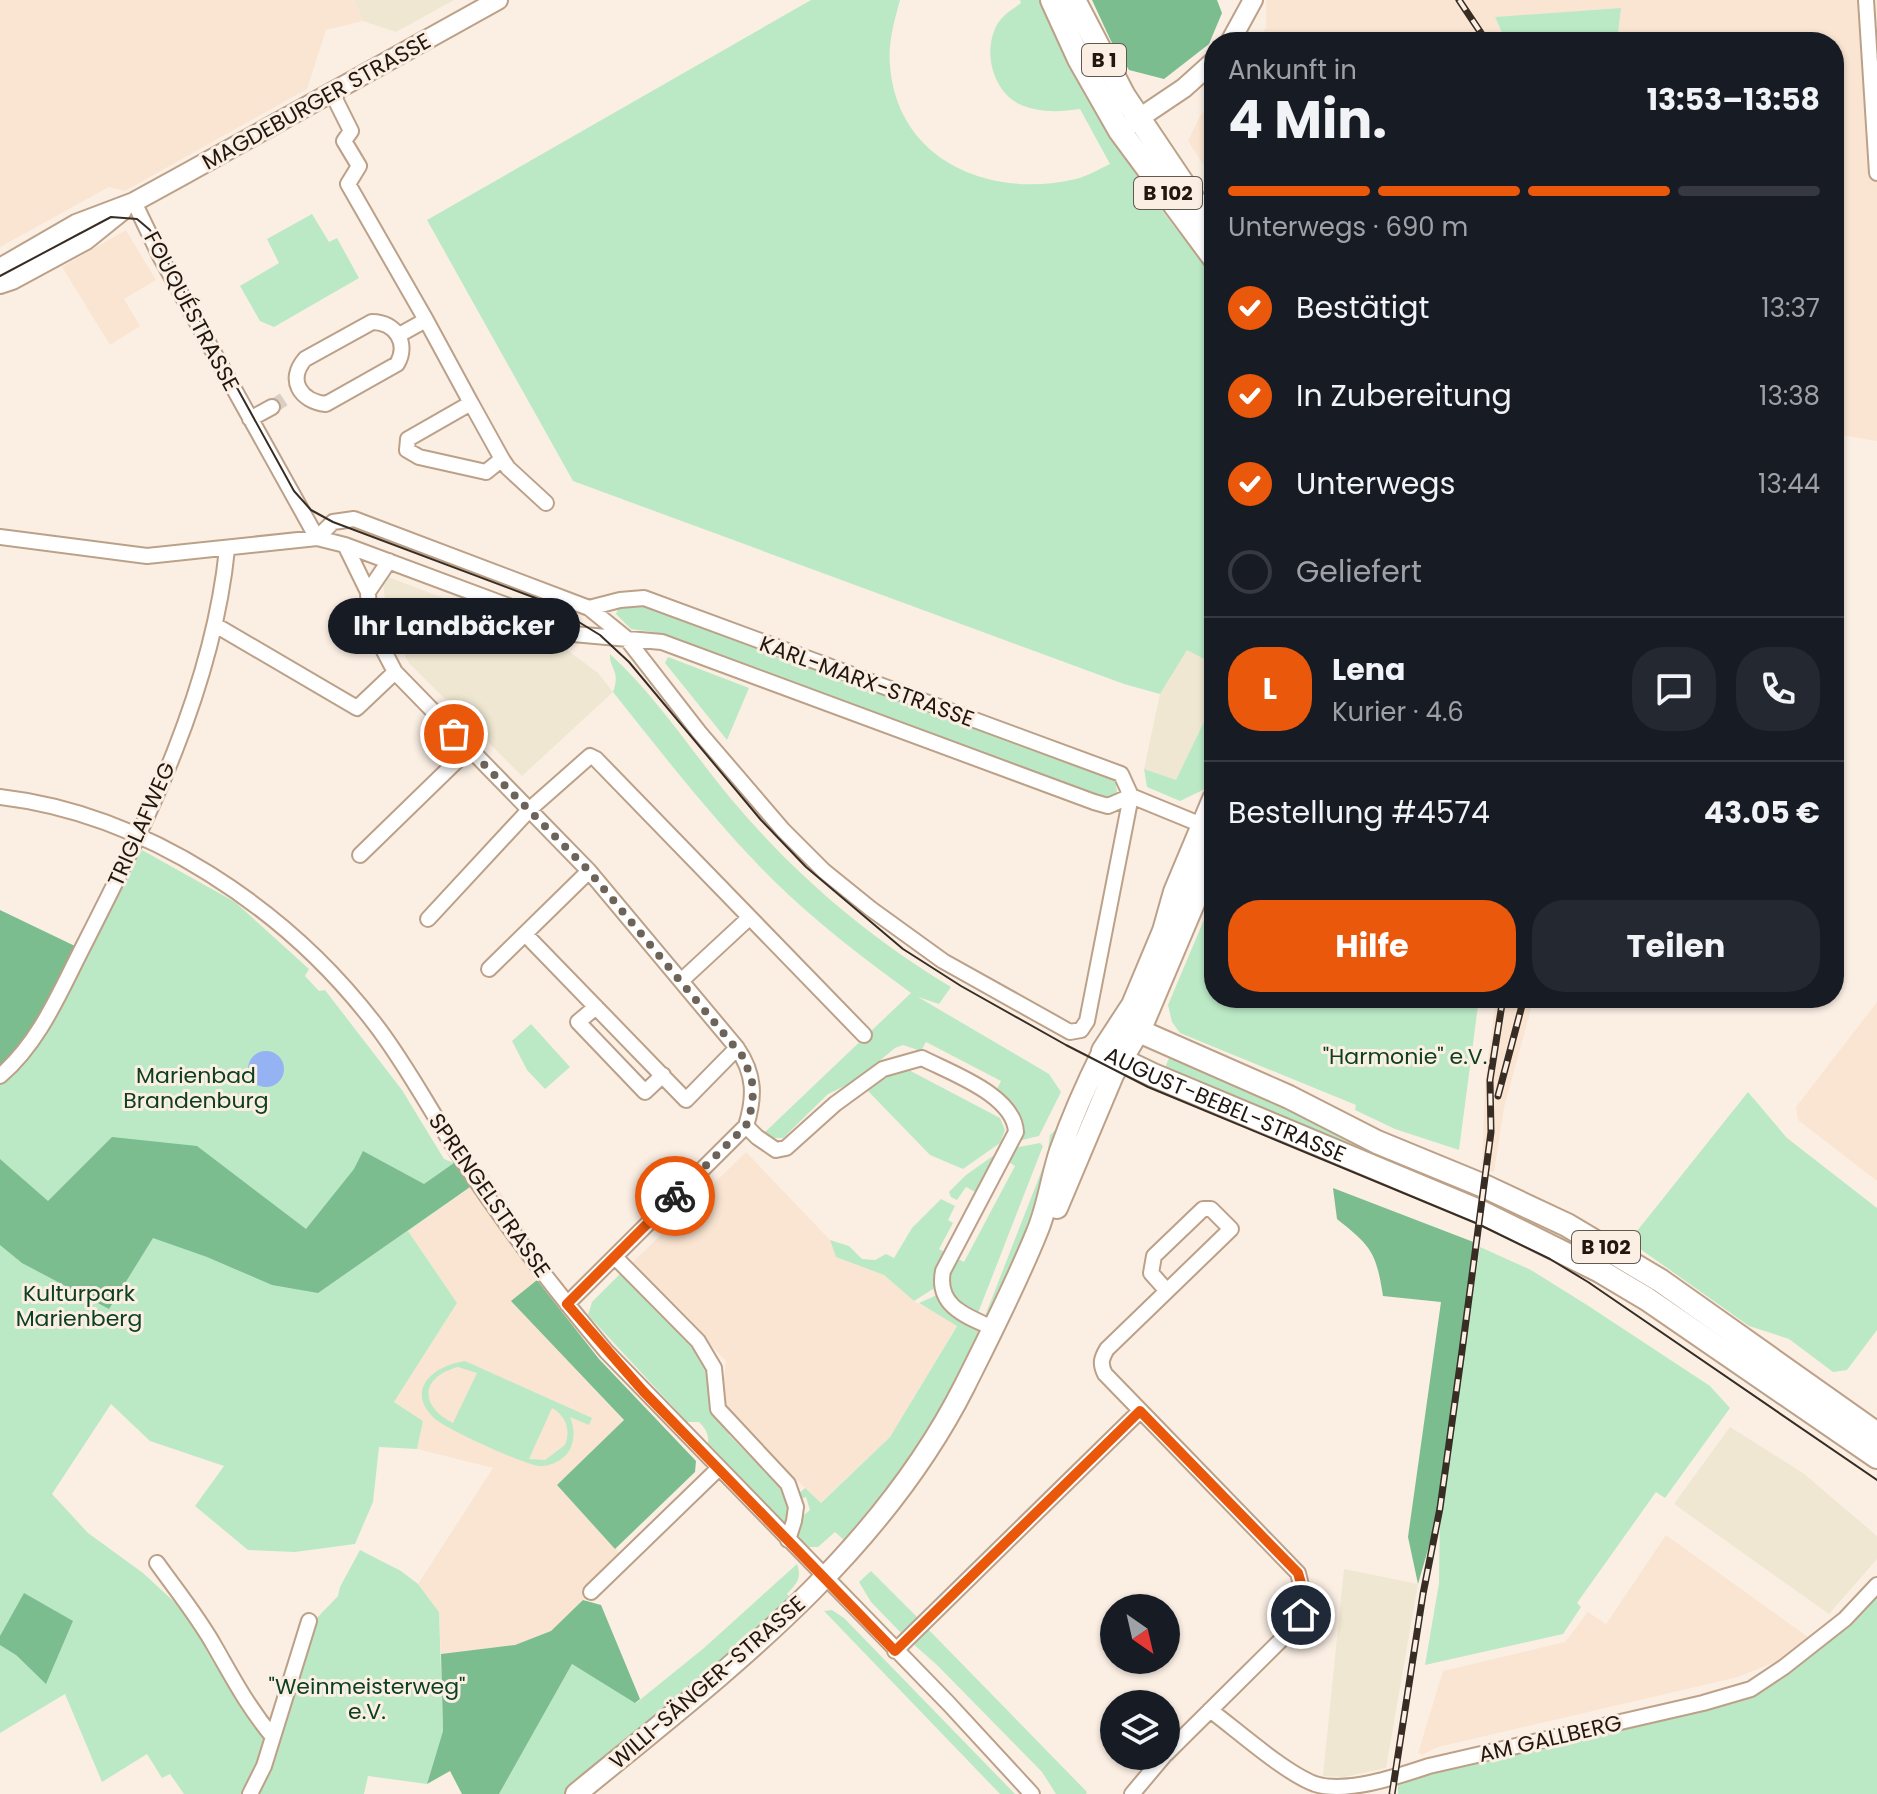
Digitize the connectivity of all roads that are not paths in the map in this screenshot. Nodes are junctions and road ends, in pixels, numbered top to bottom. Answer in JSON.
{"nodes":[{"id":1,"x":498,"y":0,"type":"edge"},
{"id":2,"x":1052,"y":0,"type":"edge"},
{"id":3,"x":1074,"y":0,"type":"edge"},
{"id":4,"x":1253,"y":0,"type":"edge"},
{"id":5,"x":1866,"y":0,"type":"edge"},
{"id":6,"x":1235,"y":32,"type":"edge"},
{"id":7,"x":1204,"y":70,"type":"edge"},
{"id":8,"x":332,"y":93,"type":"junction"},
{"id":9,"x":1129,"y":125,"type":"junction"},
{"id":10,"x":1877,"y":173,"type":"edge"},
{"id":11,"x":134,"y":202,"type":"junction"},
{"id":12,"x":1204,"y":218,"type":"edge"},
{"id":13,"x":1204,"y":242,"type":"edge"},
{"id":14,"x":0,"y":268,"type":"edge"},
{"id":15,"x":0,"y":284,"type":"edge"},
{"id":16,"x":426,"y":320,"type":"junction"},
{"id":17,"x":399,"y":335,"type":"junction"},
{"id":18,"x":471,"y":403,"type":"junction"},
{"id":19,"x":272,"y":407,"type":"tunnel mouth"},
{"id":20,"x":250,"y":419,"type":"junction"},
{"id":21,"x":502,"y":459,"type":"junction"},
{"id":22,"x":546,"y":503,"type":"dead end"},
{"id":23,"x":0,"y":537,"type":"edge"},
{"id":24,"x":317,"y":538,"type":"junction"},
{"id":25,"x":345,"y":545,"type":"junction"},
{"id":26,"x":227,"y":549,"type":"junction"},
{"id":27,"x":389,"y":561,"type":"junction"},
{"id":28,"x":368,"y":592,"type":"junction"},
{"id":29,"x":589,"y":608,"type":"junction"},
{"id":30,"x":217,"y":626,"type":"junction"},
{"id":31,"x":626,"y":638,"type":"junction"},
{"id":32,"x":395,"y":672,"type":"junction"},
{"id":33,"x":469,"y":749,"type":"junction"},
{"id":34,"x":1131,"y":796,"type":"junction"},
{"id":35,"x":0,"y":797,"type":"edge"},
{"id":36,"x":530,"y":809,"type":"junction"},
{"id":37,"x":1204,"y":826,"type":"edge"},
{"id":38,"x":1204,"y":836,"type":"edge"},
{"id":39,"x":139,"y":837,"type":"junction"},
{"id":40,"x":360,"y":855,"type":"dead end"},
{"id":41,"x":589,"y":871,"type":"junction"},
{"id":42,"x":1204,"y":875,"type":"edge"},
{"id":43,"x":749,"y":918,"type":"junction"},
{"id":44,"x":428,"y":919,"type":"dead end"},
{"id":45,"x":525,"y":934,"type":"junction"},
{"id":46,"x":489,"y":969,"type":"dead end"},
{"id":47,"x":681,"y":981,"type":"junction"},
{"id":48,"x":596,"y":1007,"type":"junction"},
{"id":49,"x":1130,"y":1027,"type":"junction"},
{"id":50,"x":864,"y":1035,"type":"dead end"},
{"id":51,"x":737,"y":1048,"type":"junction"},
{"id":52,"x":1112,"y":1055,"type":"junction"},
{"id":53,"x":663,"y":1075,"type":"junction"},
{"id":54,"x":0,"y":1076,"type":"edge"},
{"id":55,"x":746,"y":1126,"type":"junction"},
{"id":56,"x":615,"y":1257,"type":"junction"},
{"id":57,"x":1167,"y":1291,"type":"junction"},
{"id":58,"x":567,"y":1304,"type":"junction"},
{"id":59,"x":993,"y":1328,"type":"junction"},
{"id":60,"x":1140,"y":1411,"type":"junction"},
{"id":61,"x":1877,"y":1434,"type":"edge"},
{"id":62,"x":1877,"y":1457,"type":"edge"},
{"id":63,"x":718,"y":1469,"type":"junction"},
{"id":64,"x":788,"y":1540,"type":"junction"},
{"id":65,"x":157,"y":1563,"type":"dead end"},
{"id":66,"x":825,"y":1578,"type":"junction"},
{"id":67,"x":1877,"y":1585,"type":"edge"},
{"id":68,"x":591,"y":1592,"type":"dead end"},
{"id":69,"x":309,"y":1621,"type":"dead end"},
{"id":70,"x":895,"y":1651,"type":"junction"},
{"id":71,"x":1210,"y":1710,"type":"junction"},
{"id":72,"x":273,"y":1737,"type":"junction"},
{"id":73,"x":1180,"y":1740,"type":"edge"},
{"id":74,"x":1152,"y":1770,"type":"edge"},
{"id":75,"x":1028,"y":1788,"type":"edge"},
{"id":76,"x":250,"y":1794,"type":"edge"},
{"id":77,"x":576,"y":1794,"type":"edge"},
{"id":78,"x":1038,"y":1794,"type":"edge"},
{"id":79,"x":1132,"y":1794,"type":"edge"}],
"edges":[{"from":1,"to":8,"type":"street","name":"MAGDEBURGER STRASSE"},
{"from":2,"to":9,"type":"main road","number":"B 102"},
{"from":3,"to":9,"type":"main road","number":"B 1"},
{"from":4,"to":6,"type":"street"},
{"from":5,"to":10,"type":"street"},
{"from":7,"to":9,"type":"street"},
{"from":8,"to":11,"type":"street","name":"MAGDEBURGER STRASSE"},
{"from":8,"to":16,"type":"street"},
{"from":9,"to":12,"type":"main road","number":"B 102"},
{"from":9,"to":13,"type":"main road","number":"B 102"},
{"from":11,"to":14,"type":"street","name":"MAGDEBURGER STRASSE"},
{"from":11,"to":15,"type":"street","name":"MAGDEBURGER STRASSE"},
{"from":11,"to":20,"type":"street","name":"FOUQUÉSTRASSE"},
{"from":16,"to":17,"type":"street"},
{"from":16,"to":18,"type":"street"},
{"from":17,"to":17,"type":"street"},
{"from":18,"to":21,"type":"street"},
{"from":18,"to":21,"type":"street"},
{"from":19,"to":20,"type":"street"},
{"from":20,"to":24,"type":"street","name":"FOUQUÉSTRASSE"},
{"from":21,"to":22,"type":"street"},
{"from":23,"to":26,"type":"street"},
{"from":24,"to":25,"type":"street","name":"KARL-MARX-STRASSE"},
{"from":24,"to":26,"type":"street"},
{"from":24,"to":29,"type":"street"},
{"from":25,"to":27,"type":"street","name":"KARL-MARX-STRASSE"},
{"from":25,"to":28,"type":"street"},
{"from":26,"to":30,"type":"street","name":"TRIGLAFWEG"},
{"from":27,"to":28,"type":"street"},
{"from":27,"to":31,"type":"street","name":"KARL-MARX-STRASSE"},
{"from":28,"to":32,"type":"street"},
{"from":29,"to":31,"type":"street"},
{"from":29,"to":34,"type":"street","name":"KARL-MARX-STRASSE"},
{"from":30,"to":32,"type":"street"},
{"from":30,"to":39,"type":"street","name":"TRIGLAFWEG"},
{"from":31,"to":34,"type":"street","name":"KARL-MARX-STRASSE"},
{"from":31,"to":34,"type":"street"},
{"from":32,"to":33,"type":"street"},
{"from":33,"to":36,"type":"street"},
{"from":33,"to":40,"type":"street"},
{"from":34,"to":37,"type":"street","name":"KARL-MARX-STRASSE"},
{"from":35,"to":39,"type":"street","name":"SPRENGELSTRASSE"},
{"from":36,"to":41,"type":"street"},
{"from":36,"to":43,"type":"street"},
{"from":36,"to":44,"type":"street"},
{"from":38,"to":49,"type":"main road"},
{"from":39,"to":54,"type":"street","name":"TRIGLAFWEG"},
{"from":39,"to":58,"type":"street","name":"SPRENGELSTRASSE"},
{"from":41,"to":45,"type":"street"},
{"from":41,"to":47,"type":"street"},
{"from":42,"to":49,"type":"main road"},
{"from":43,"to":47,"type":"street"},
{"from":43,"to":50,"type":"street"},
{"from":45,"to":46,"type":"street"},
{"from":45,"to":48,"type":"street"},
{"from":47,"to":51,"type":"street"},
{"from":48,"to":53,"type":"street"},
{"from":48,"to":53,"type":"street"},
{"from":49,"to":52,"type":"main road","name":"AUGUST-BEBEL-STRASSE"},
{"from":49,"to":61,"type":"main road","name":"AUGUST-BEBEL-STRASSE","number":"B 102"},
{"from":51,"to":53,"type":"street"},
{"from":51,"to":55,"type":"street"},
{"from":52,"to":59,"type":"main road","name":"WILLI-SÄNGER-STRASSE"},
{"from":52,"to":62,"type":"main road","name":"AUGUST-BEBEL-STRASSE","number":"B 102"},
{"from":55,"to":56,"type":"street"},
{"from":55,"to":59,"type":"street"},
{"from":56,"to":58,"type":"street"},
{"from":56,"to":64,"type":"street"},
{"from":57,"to":57,"type":"street"},
{"from":57,"to":60,"type":"street"},
{"from":58,"to":63,"type":"street","name":"SPRENGELSTRASSE"},
{"from":59,"to":66,"type":"main road","name":"WILLI-SÄNGER-STRASSE"},
{"from":60,"to":70,"type":"street"},
{"from":60,"to":71,"type":"street"},
{"from":63,"to":64,"type":"street","name":"SPRENGELSTRASSE"},
{"from":63,"to":68,"type":"street"},
{"from":64,"to":66,"type":"street","name":"SPRENGELSTRASSE"},
{"from":65,"to":72,"type":"street"},
{"from":66,"to":70,"type":"street","name":"SPRENGELSTRASSE"},
{"from":66,"to":77,"type":"main road","name":"WILLI-SÄNGER-STRASSE"},
{"from":67,"to":71,"type":"street","name":"AM GALLBERG"},
{"from":69,"to":72,"type":"street"},
{"from":70,"to":75,"type":"street","name":"SPRENGELSTRASSE"},
{"from":71,"to":73,"type":"street"},
{"from":72,"to":76,"type":"street"},
{"from":74,"to":79,"type":"street"},
{"from":75,"to":78,"type":"street","name":"SPRENGELSTRASSE"}]}
